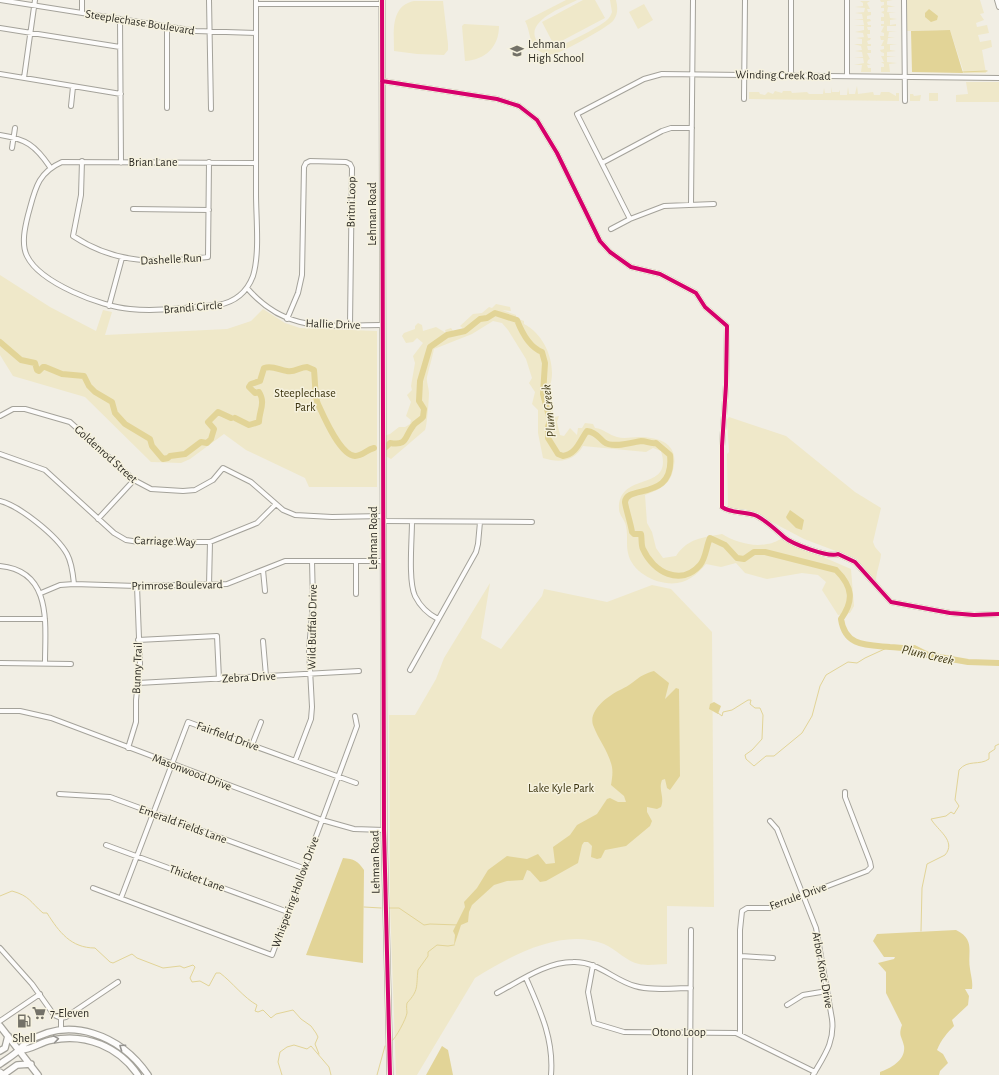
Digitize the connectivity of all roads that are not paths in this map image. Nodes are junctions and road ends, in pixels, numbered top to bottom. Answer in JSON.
{"nodes":[{"id":1,"x":0,"y":0,"type":"edge"},
{"id":2,"x":35,"y":0,"type":"edge"},
{"id":3,"x":82,"y":0,"type":"edge"},
{"id":4,"x":209,"y":0,"type":"edge"},
{"id":5,"x":693,"y":0,"type":"edge"},
{"id":6,"x":745,"y":0,"type":"edge"},
{"id":7,"x":791,"y":0,"type":"edge"},
{"id":8,"x":847,"y":0,"type":"edge"},
{"id":9,"x":904,"y":0,"type":"edge"},
{"id":10,"x":997,"y":0,"type":"edge"},
{"id":11,"x":256,"y":2,"type":"edge"},
{"id":12,"x":305,"y":2,"type":"edge"},
{"id":13,"x":352,"y":2,"type":"edge"},
{"id":14,"x":382,"y":2,"type":"edge"},
{"id":15,"x":35,"y":5,"type":"junction"},
{"id":16,"x":999,"y":7,"type":"edge"},
{"id":17,"x":82,"y":12,"type":"junction"},
{"id":18,"x":120,"y":19,"type":"junction"},
{"id":19,"x":167,"y":26,"type":"junction"},
{"id":20,"x":0,"y":28,"type":"edge"},
{"id":21,"x":211,"y":32,"type":"junction"},
{"id":22,"x":31,"y":33,"type":"junction"},
{"id":23,"x":256,"y":33,"type":"junction"},
{"id":24,"x":120,"y":47,"type":"junction"},
{"id":25,"x":0,"y":74,"type":"edge"},
{"id":26,"x":693,"y":74,"type":"junction"},
{"id":27,"x":744,"y":75,"type":"junction"},
{"id":28,"x":791,"y":75,"type":"junction"},
{"id":29,"x":847,"y":76,"type":"junction"},
{"id":30,"x":905,"y":77,"type":"junction"},
{"id":31,"x":24,"y":78,"type":"junction"},
{"id":32,"x":999,"y":78,"type":"edge"},
{"id":33,"x":382,"y":82,"type":"junction"},
{"id":34,"x":73,"y":87,"type":"junction"},
{"id":35,"x":120,"y":94,"type":"junction"},
{"id":36,"x":744,"y":99,"type":"dead end"},
{"id":37,"x":905,"y":101,"type":"dead end"},
{"id":38,"x":71,"y":106,"type":"dead end"},
{"id":39,"x":167,"y":108,"type":"dead end"},
{"id":40,"x":211,"y":109,"type":"dead end"},
{"id":41,"x":15,"y":128,"type":"dead end"},
{"id":42,"x":692,"y":128,"type":"junction"},
{"id":43,"x":0,"y":135,"type":"edge"},
{"id":44,"x":13,"y":137,"type":"junction"},
{"id":45,"x":12,"y":148,"type":"dead end"},
{"id":46,"x":82,"y":161,"type":"junction"},
{"id":47,"x":209,"y":162,"type":"junction"},
{"id":48,"x":120,"y":163,"type":"junction"},
{"id":49,"x":256,"y":163,"type":"junction"},
{"id":50,"x":602,"y":163,"type":"junction"},
{"id":51,"x":50,"y":167,"type":"junction"},
{"id":52,"x":691,"y":204,"type":"junction"},
{"id":53,"x":714,"y":204,"type":"dead end"},
{"id":54,"x":133,"y":209,"type":"dead end"},
{"id":55,"x":209,"y":210,"type":"junction"},
{"id":56,"x":630,"y":219,"type":"junction"},
{"id":57,"x":611,"y":229,"type":"dead end"},
{"id":58,"x":122,"y":258,"type":"junction"},
{"id":59,"x":246,"y":288,"type":"junction"},
{"id":60,"x":109,"y":306,"type":"junction"},
{"id":61,"x":288,"y":318,"type":"junction"},
{"id":62,"x":350,"y":325,"type":"junction"},
{"id":63,"x":382,"y":325,"type":"junction"},
{"id":64,"x":0,"y":416,"type":"edge"},
{"id":65,"x":0,"y":454,"type":"edge"},
{"id":66,"x":134,"y":480,"type":"junction"},
{"id":67,"x":0,"y":501,"type":"edge"},
{"id":68,"x":276,"y":504,"type":"junction"},
{"id":69,"x":383,"y":518,"type":"junction"},
{"id":70,"x":98,"y":519,"type":"junction"},
{"id":71,"x":412,"y":522,"type":"junction"},
{"id":72,"x":480,"y":522,"type":"junction"},
{"id":73,"x":532,"y":522,"type":"dead end"},
{"id":74,"x":210,"y":542,"type":"junction"},
{"id":75,"x":356,"y":561,"type":"junction"},
{"id":76,"x":383,"y":561,"type":"junction"},
{"id":77,"x":312,"y":562,"type":"junction"},
{"id":78,"x":0,"y":566,"type":"edge"},
{"id":79,"x":263,"y":570,"type":"junction"},
{"id":80,"x":74,"y":584,"type":"junction"},
{"id":81,"x":209,"y":585,"type":"junction"},
{"id":82,"x":137,"y":586,"type":"junction"},
{"id":83,"x":265,"y":591,"type":"dead end"},
{"id":84,"x":41,"y":593,"type":"junction"},
{"id":85,"x":356,"y":594,"type":"dead end"},
{"id":86,"x":999,"y":614,"type":"edge"},
{"id":87,"x":0,"y":619,"type":"edge"},
{"id":88,"x":44,"y":619,"type":"junction"},
{"id":89,"x":438,"y":620,"type":"junction"},
{"id":90,"x":138,"y":640,"type":"junction"},
{"id":91,"x":263,"y":641,"type":"dead end"},
{"id":92,"x":0,"y":663,"type":"edge"},
{"id":93,"x":45,"y":663,"type":"junction"},
{"id":94,"x":71,"y":664,"type":"dead end"},
{"id":95,"x":410,"y":670,"type":"dead end"},
{"id":96,"x":359,"y":671,"type":"dead end"},
{"id":97,"x":310,"y":674,"type":"junction"},
{"id":98,"x":266,"y":676,"type":"junction"},
{"id":99,"x":219,"y":679,"type":"junction"},
{"id":100,"x":138,"y":683,"type":"junction"},
{"id":101,"x":0,"y":711,"type":"edge"},
{"id":102,"x":355,"y":716,"type":"dead end"},
{"id":103,"x":261,"y":722,"type":"dead end"},
{"id":104,"x":252,"y":745,"type":"junction"},
{"id":105,"x":128,"y":748,"type":"junction"},
{"id":106,"x":295,"y":761,"type":"junction"},
{"id":107,"x":171,"y":764,"type":"junction"},
{"id":108,"x":338,"y":776,"type":"junction"},
{"id":109,"x":356,"y":783,"type":"dead end"},
{"id":110,"x":845,"y":792,"type":"dead end"},
{"id":111,"x":59,"y":794,"type":"dead end"},
{"id":112,"x":153,"y":813,"type":"junction"},
{"id":113,"x":322,"y":820,"type":"junction"},
{"id":114,"x":770,"y":821,"type":"dead end"},
{"id":115,"x":384,"y":830,"type":"junction"},
{"id":116,"x":106,"y":845,"type":"dead end"},
{"id":117,"x":138,"y":856,"type":"junction"},
{"id":118,"x":304,"y":868,"type":"junction"},
{"id":119,"x":93,"y":888,"type":"dead end"},
{"id":120,"x":803,"y":895,"type":"junction"},
{"id":121,"x":121,"y":898,"type":"junction"},
{"id":122,"x":288,"y":912,"type":"junction"},
{"id":123,"x":691,"y":930,"type":"dead end"},
{"id":124,"x":0,"y":948,"type":"edge"},
{"id":125,"x":741,"y":956,"type":"junction"},
{"id":126,"x":773,"y":958,"type":"dead end"},
{"id":127,"x":593,"y":965,"type":"junction"},
{"id":128,"x":526,"y":978,"type":"junction"},
{"id":129,"x":118,"y":982,"type":"dead end"},
{"id":130,"x":691,"y":988,"type":"junction"},
{"id":131,"x":827,"y":991,"type":"junction"},
{"id":132,"x":497,"y":993,"type":"dead end"},
{"id":133,"x":40,"y":994,"type":"junction"},
{"id":134,"x":787,"y":1005,"type":"dead end"},
{"id":135,"x":61,"y":1018,"type":"junction"},
{"id":136,"x":0,"y":1021,"type":"edge"},
{"id":137,"x":0,"y":1026,"type":"edge"},
{"id":138,"x":61,"y":1030,"type":"junction"},
{"id":139,"x":691,"y":1032,"type":"junction"},
{"id":140,"x":740,"y":1034,"type":"junction"},
{"id":141,"x":8,"y":1036,"type":"junction"},
{"id":142,"x":2,"y":1050,"type":"edge"},
{"id":143,"x":20,"y":1050,"type":"junction"},
{"id":144,"x":0,"y":1064,"type":"edge"},
{"id":145,"x":31,"y":1064,"type":"junction"},
{"id":146,"x":0,"y":1072,"type":"edge"},
{"id":147,"x":814,"y":1074,"type":"edge"},
{"id":148,"x":2,"y":1075,"type":"edge"},
{"id":149,"x":38,"y":1075,"type":"edge"},
{"id":150,"x":138,"y":1075,"type":"edge"},
{"id":151,"x":148,"y":1075,"type":"edge"},
{"id":152,"x":390,"y":1075,"type":"edge"},
{"id":153,"x":551,"y":1075,"type":"edge"},
{"id":154,"x":555,"y":1075,"type":"edge"},
{"id":155,"x":690,"y":1075,"type":"edge"}],
"edges":[{"from":1,"to":15,"type":"street","name":"Steeplechase Boulevard"},
{"from":2,"to":15,"type":"street"},
{"from":3,"to":17,"type":"street"},
{"from":4,"to":21,"type":"street"},
{"from":5,"to":26,"type":"street"},
{"from":6,"to":27,"type":"street"},
{"from":7,"to":28,"type":"street"},
{"from":8,"to":29,"type":"street"},
{"from":9,"to":30,"type":"street"},
{"from":10,"to":16,"type":"street"},
{"from":11,"to":12,"type":"street"},
{"from":11,"to":23,"type":"street","name":"Brandi Circle"},
{"from":12,"to":13,"type":"street"},
{"from":13,"to":14,"type":"street"},
{"from":14,"to":33,"type":"street","name":"Lehman Road"},
{"from":15,"to":17,"type":"street","name":"Steeplechase Boulevard"},
{"from":15,"to":22,"type":"street"},
{"from":17,"to":18,"type":"street","name":"Steeplechase Boulevard"},
{"from":18,"to":19,"type":"street","name":"Steeplechase Boulevard"},
{"from":18,"to":24,"type":"street"},
{"from":19,"to":21,"type":"street","name":"Steeplechase Boulevard"},
{"from":19,"to":39,"type":"street"},
{"from":20,"to":22,"type":"street"},
{"from":21,"to":23,"type":"street","name":"Steeplechase Boulevard"},
{"from":21,"to":40,"type":"street"},
{"from":22,"to":24,"type":"street"},
{"from":22,"to":31,"type":"street"},
{"from":23,"to":49,"type":"street","name":"Brandi Circle"},
{"from":24,"to":35,"type":"street"},
{"from":25,"to":31,"type":"street"},
{"from":26,"to":27,"type":"street","name":"Winding Creek Road"},
{"from":26,"to":42,"type":"street"},
{"from":26,"to":50,"type":"street","name":"Winding Creek Road"},
{"from":27,"to":28,"type":"street","name":"Winding Creek Road"},
{"from":27,"to":36,"type":"street"},
{"from":28,"to":29,"type":"street","name":"Winding Creek Road"},
{"from":29,"to":30,"type":"street","name":"Winding Creek Road"},
{"from":30,"to":32,"type":"street","name":"Winding Creek Road"},
{"from":30,"to":37,"type":"street"},
{"from":31,"to":34,"type":"street"},
{"from":33,"to":63,"type":"street","name":"Lehman Road"},
{"from":33,"to":86,"type":"street"},
{"from":34,"to":35,"type":"street"},
{"from":34,"to":38,"type":"street"},
{"from":35,"to":48,"type":"street"},
{"from":41,"to":44,"type":"street"},
{"from":42,"to":50,"type":"street"},
{"from":42,"to":52,"type":"street"},
{"from":43,"to":44,"type":"street"},
{"from":44,"to":45,"type":"street"},
{"from":44,"to":51,"type":"street"},
{"from":46,"to":48,"type":"street","name":"Brian Lane"},
{"from":46,"to":51,"type":"street","name":"Brian Lane"},
{"from":46,"to":58,"type":"street","name":"Dashelle Run"},
{"from":47,"to":48,"type":"street","name":"Brian Lane"},
{"from":47,"to":49,"type":"street","name":"Brian Lane"},
{"from":47,"to":55,"type":"street","name":"Dashelle Run"},
{"from":49,"to":59,"type":"street","name":"Brandi Circle"},
{"from":50,"to":56,"type":"street"},
{"from":51,"to":60,"type":"street","name":"Brandi Circle"},
{"from":52,"to":53,"type":"street"},
{"from":52,"to":56,"type":"street"},
{"from":54,"to":55,"type":"street"},
{"from":55,"to":58,"type":"street","name":"Dashelle Run"},
{"from":56,"to":57,"type":"street"},
{"from":58,"to":60,"type":"street"},
{"from":59,"to":60,"type":"street","name":"Brandi Circle"},
{"from":59,"to":61,"type":"street","name":"Hallie Drive"},
{"from":61,"to":62,"type":"street","name":"Hallie Drive"},
{"from":61,"to":62,"type":"street","name":"Britni Loop"},
{"from":62,"to":63,"type":"street","name":"Hallie Drive"},
{"from":63,"to":69,"type":"street","name":"Lehman Road"},
{"from":64,"to":66,"type":"street","name":"Goldenrod Street"},
{"from":65,"to":70,"type":"street","name":"Carriage Way"},
{"from":66,"to":68,"type":"street","name":"Goldenrod Street"},
{"from":66,"to":70,"type":"street"},
{"from":67,"to":80,"type":"street"},
{"from":68,"to":69,"type":"street","name":"Goldenrod Street"},
{"from":68,"to":74,"type":"street","name":"Carriage Way"},
{"from":69,"to":71,"type":"street","name":"Goldenrod Street"},
{"from":69,"to":76,"type":"street","name":"Lehman Road"},
{"from":70,"to":74,"type":"street","name":"Carriage Way"},
{"from":71,"to":72,"type":"street","name":"Goldenrod Street"},
{"from":71,"to":89,"type":"street"},
{"from":72,"to":73,"type":"street","name":"Goldenrod Street"},
{"from":72,"to":89,"type":"street"},
{"from":74,"to":81,"type":"street"},
{"from":75,"to":76,"type":"street","name":"Primrose Boulevard"},
{"from":75,"to":77,"type":"street","name":"Primrose Boulevard"},
{"from":75,"to":85,"type":"street"},
{"from":76,"to":115,"type":"street","name":"Lehman Road"},
{"from":77,"to":79,"type":"street","name":"Primrose Boulevard"},
{"from":77,"to":97,"type":"street","name":"Wild Buffalo Drive"},
{"from":78,"to":84,"type":"street"},
{"from":79,"to":81,"type":"street","name":"Primrose Boulevard"},
{"from":79,"to":83,"type":"street"},
{"from":80,"to":82,"type":"street","name":"Primrose Boulevard"},
{"from":80,"to":84,"type":"street","name":"Primrose Boulevard"},
{"from":81,"to":82,"type":"street","name":"Primrose Boulevard"},
{"from":82,"to":90,"type":"street","name":"Bunny Trail"},
{"from":84,"to":88,"type":"street"},
{"from":87,"to":88,"type":"street"},
{"from":88,"to":93,"type":"street"},
{"from":89,"to":95,"type":"street"},
{"from":90,"to":99,"type":"street"},
{"from":90,"to":100,"type":"street","name":"Bunny Trail"},
{"from":91,"to":98,"type":"street"},
{"from":92,"to":93,"type":"street"},
{"from":93,"to":94,"type":"street"},
{"from":96,"to":97,"type":"street","name":"Zebra Drive"},
{"from":97,"to":98,"type":"street","name":"Zebra Drive"},
{"from":97,"to":106,"type":"street","name":"Wild Buffalo Drive"},
{"from":98,"to":99,"type":"street","name":"Zebra Drive"},
{"from":99,"to":100,"type":"street","name":"Zebra Drive"},
{"from":100,"to":105,"type":"street","name":"Bunny Trail"},
{"from":101,"to":105,"type":"street","name":"Masonwood Drive"},
{"from":102,"to":108,"type":"street","name":"Whispering Hollow Drive"},
{"from":103,"to":104,"type":"street"},
{"from":104,"to":106,"type":"street","name":"Fairfield Drive"},
{"from":104,"to":107,"type":"street","name":"Fairfield Drive"},
{"from":105,"to":107,"type":"street","name":"Masonwood Drive"},
{"from":106,"to":108,"type":"street","name":"Fairfield Drive"},
{"from":107,"to":112,"type":"street","name":"Fairfield Drive"},
{"from":107,"to":113,"type":"street","name":"Masonwood Drive"},
{"from":108,"to":109,"type":"street","name":"Fairfield Drive"},
{"from":108,"to":113,"type":"street","name":"Whispering Hollow Drive"},
{"from":110,"to":120,"type":"street","name":"Ferrule Drive"},
{"from":111,"to":112,"type":"street","name":"Emerald Fields Lane"},
{"from":112,"to":117,"type":"street","name":"Fairfield Drive"},
{"from":112,"to":118,"type":"street","name":"Emerald Fields Lane"},
{"from":113,"to":115,"type":"street","name":"Masonwood Drive"},
{"from":113,"to":118,"type":"street","name":"Whispering Hollow Drive"},
{"from":114,"to":120,"type":"street","name":"Arbor Knot Drive"},
{"from":115,"to":152,"type":"street","name":"Lehman Road"},
{"from":116,"to":117,"type":"street","name":"Thicket Lane"},
{"from":117,"to":121,"type":"street","name":"Fairfield Drive"},
{"from":117,"to":122,"type":"street","name":"Thicket Lane"},
{"from":118,"to":122,"type":"street","name":"Whispering Hollow Drive"},
{"from":119,"to":121,"type":"street","name":"Whispering Hollow Drive"},
{"from":120,"to":125,"type":"street","name":"Ferrule Drive"},
{"from":120,"to":131,"type":"street","name":"Arbor Knot Drive"},
{"from":121,"to":122,"type":"street","name":"Whispering Hollow Drive"},
{"from":123,"to":130,"type":"street"},
{"from":124,"to":133,"type":"street"},
{"from":125,"to":126,"type":"street"},
{"from":125,"to":140,"type":"street","name":"Ferrule Drive"},
{"from":127,"to":128,"type":"street"},
{"from":127,"to":130,"type":"street"},
{"from":127,"to":139,"type":"street","name":"Otono Loop"},
{"from":128,"to":132,"type":"street"},
{"from":128,"to":153,"type":"street"},
{"from":129,"to":135,"type":"street"},
{"from":130,"to":139,"type":"street"},
{"from":131,"to":134,"type":"street"},
{"from":131,"to":147,"type":"street","name":"Arbor Knot Drive"},
{"from":133,"to":135,"type":"street"},
{"from":133,"to":136,"type":"street"},
{"from":135,"to":138,"type":"street"},
{"from":137,"to":141,"type":"main road"},
{"from":138,"to":143,"type":"main road"},
{"from":151,"to":138,"type":"main road","one_way":true},
{"from":139,"to":140,"type":"street","name":"Otono Loop"},
{"from":139,"to":155,"type":"street"},
{"from":140,"to":147,"type":"street","name":"Otono Loop"},
{"from":141,"to":142,"type":"main road"},
{"from":141,"to":143,"type":"main road"},
{"from":143,"to":144,"type":"main road"},
{"from":143,"to":145,"type":"main road"},
{"from":143,"to":150,"type":"main road","one_way":true},
{"from":145,"to":148,"type":"main road"},
{"from":145,"to":149,"type":"main road"},
{"from":146,"to":148,"type":"highway"},
{"from":153,"to":154,"type":"street"}]}
